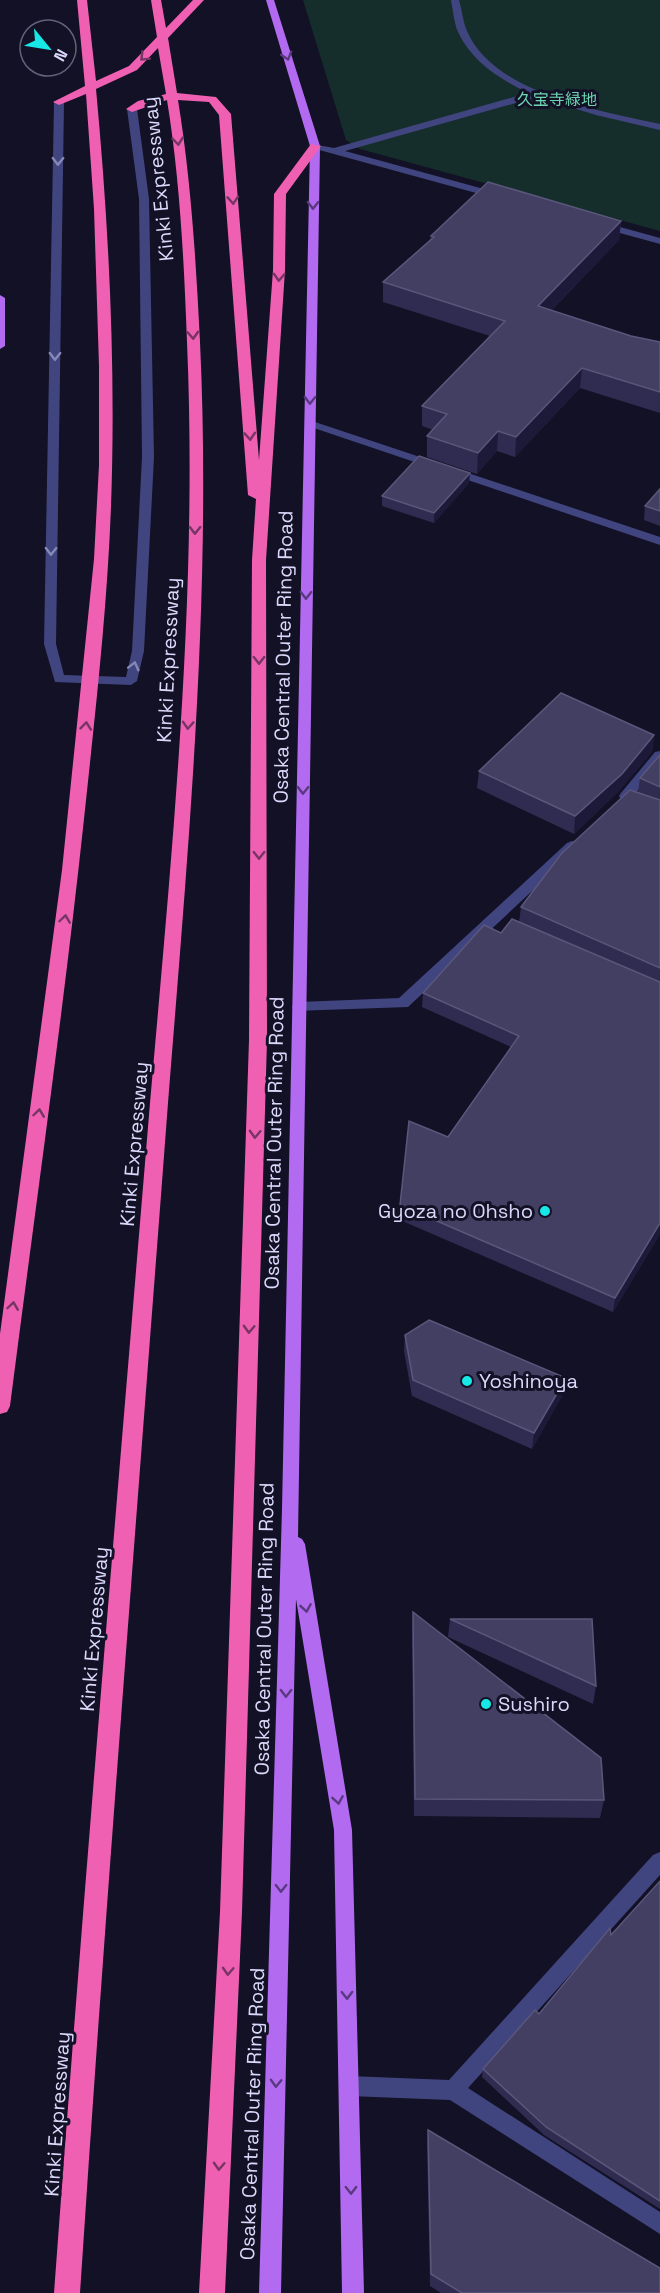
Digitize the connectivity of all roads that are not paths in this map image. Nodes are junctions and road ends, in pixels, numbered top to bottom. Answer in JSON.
{"nodes":[{"id":1,"x":82,"y":0,"type":"edge"},
{"id":2,"x":156,"y":0,"type":"edge"},
{"id":3,"x":199,"y":0,"type":"edge"},
{"id":4,"x":270,"y":0,"type":"edge"},
{"id":5,"x":455,"y":0,"type":"edge"},
{"id":6,"x":536,"y":94,"type":"junction"},
{"id":7,"x":60,"y":102,"type":"joint"},
{"id":8,"x":132,"y":109,"type":"joint"},
{"id":9,"x":660,"y":127,"type":"edge"},
{"id":10,"x":315,"y":146,"type":"junction"},
{"id":11,"x":334,"y":151,"type":"junction"},
{"id":12,"x":514,"y":201,"type":"edge"},
{"id":13,"x":592,"y":222,"type":"edge"},
{"id":14,"x":660,"y":241,"type":"edge"},
{"id":15,"x":0,"y":298,"type":"edge"},
{"id":16,"x":1,"y":326,"type":"edge"},
{"id":17,"x":0,"y":346,"type":"edge"},
{"id":18,"x":309,"y":423,"type":"junction"},
{"id":19,"x":660,"y":541,"type":"edge"},
{"id":20,"x":259,"y":560,"type":"junction"},
{"id":21,"x":660,"y":755,"type":"edge"},
{"id":22,"x":643,"y":803,"type":"edge"},
{"id":23,"x":585,"y":834,"type":"edge"},
{"id":24,"x":299,"y":1007,"type":"junction"},
{"id":25,"x":0,"y":1406,"type":"edge"},
{"id":26,"x":290,"y":1509,"type":"junction"},
{"id":27,"x":660,"y":1861,"type":"edge"},
{"id":28,"x":349,"y":2086,"type":"junction"},
{"id":29,"x":453,"y":2090,"type":"junction"},
{"id":30,"x":660,"y":2224,"type":"edge"},
{"id":31,"x":67,"y":2293,"type":"edge"},
{"id":32,"x":213,"y":2293,"type":"edge"},
{"id":33,"x":270,"y":2293,"type":"edge"},
{"id":34,"x":353,"y":2293,"type":"edge"}],
"edges":[{"from":25,"to":1,"type":"highway","one_way":true},
{"from":2,"to":31,"type":"highway","name":"Kinki Expressway","one_way":true},
{"from":3,"to":7,"type":"highway","one_way":true},
{"from":4,"to":10,"type":"main road","name":"Osaka Central Outer Ring Road","one_way":true},
{"from":5,"to":6,"type":"street"},
{"from":6,"to":9,"type":"street"},
{"from":6,"to":11,"type":"street"},
{"from":7,"to":8,"type":"street","one_way":true},
{"from":8,"to":20,"type":"highway","one_way":true},
{"from":10,"to":11,"type":"street"},
{"from":10,"to":18,"type":"main road","name":"Osaka Central Outer Ring Road","one_way":true},
{"from":10,"to":20,"type":"highway","one_way":true},
{"from":11,"to":12,"type":"street"},
{"from":13,"to":14,"type":"street"},
{"from":15,"to":16,"type":"main road"},
{"from":16,"to":17,"type":"main road"},
{"from":18,"to":19,"type":"street"},
{"from":18,"to":24,"type":"main road","name":"Osaka Central Outer Ring Road","one_way":true},
{"from":20,"to":32,"type":"highway","one_way":true},
{"from":21,"to":22,"type":"street"},
{"from":23,"to":24,"type":"street"},
{"from":24,"to":26,"type":"main road","name":"Osaka Central Outer Ring Road"},
{"from":26,"to":28,"type":"main road","one_way":true},
{"from":26,"to":33,"type":"main road","name":"Osaka Central Outer Ring Road","one_way":true},
{"from":27,"to":29,"type":"street"},
{"from":28,"to":29,"type":"street"},
{"from":28,"to":34,"type":"main road","one_way":true},
{"from":29,"to":30,"type":"street"}]}
